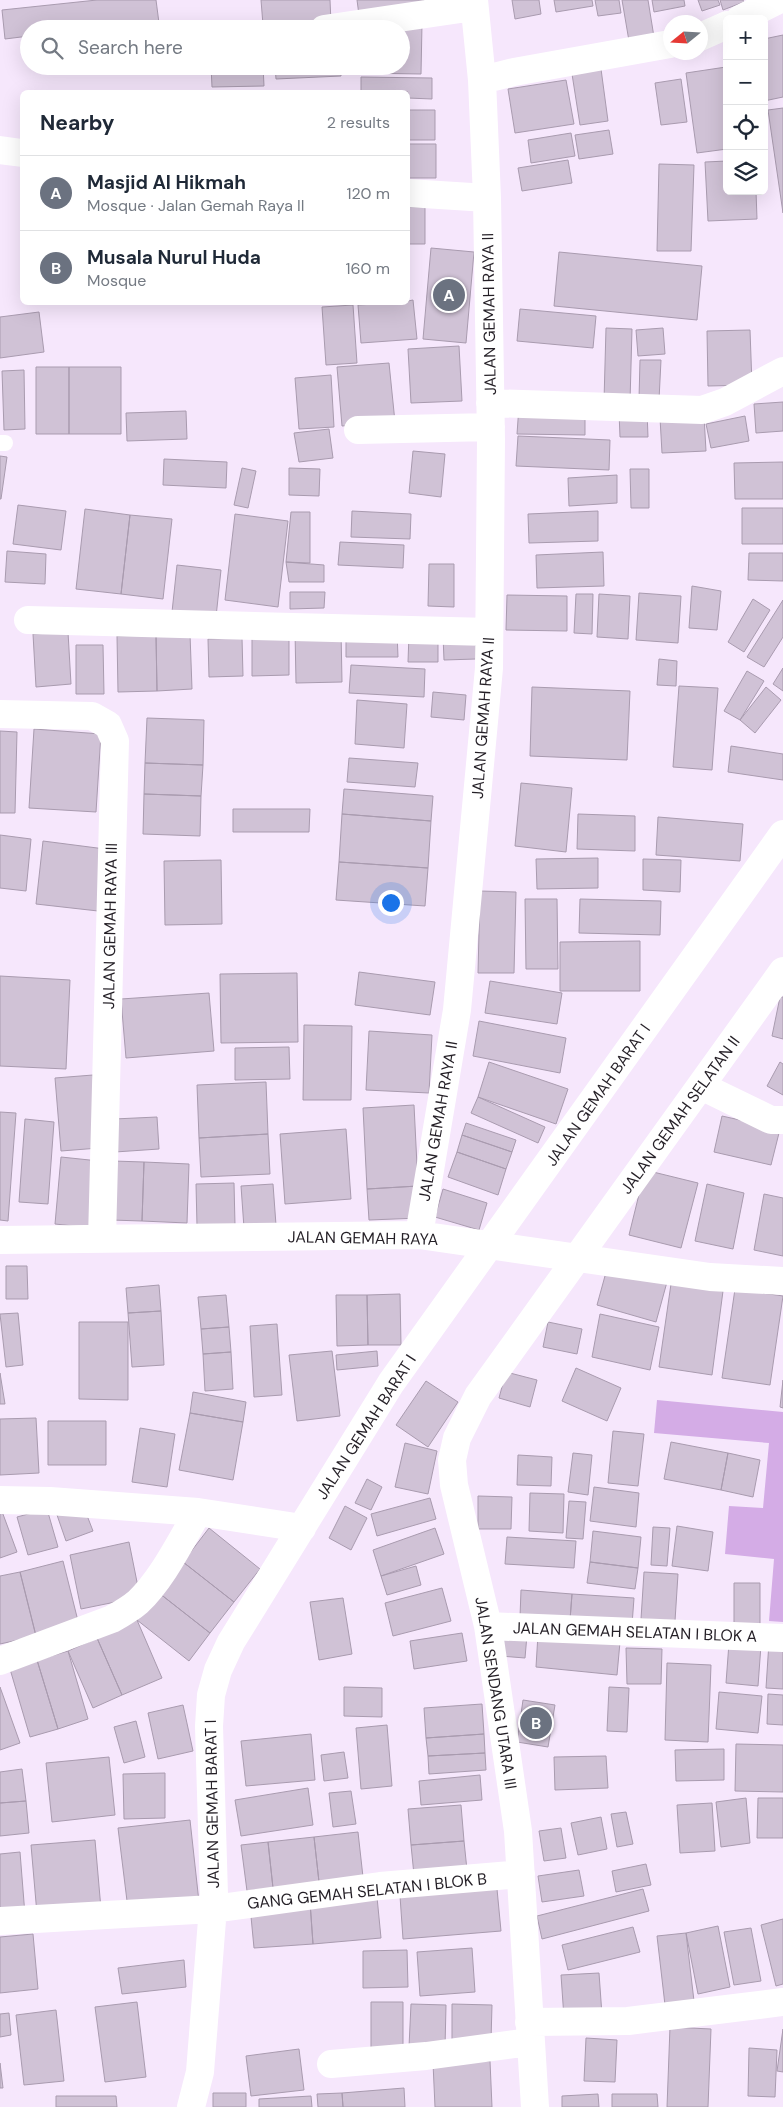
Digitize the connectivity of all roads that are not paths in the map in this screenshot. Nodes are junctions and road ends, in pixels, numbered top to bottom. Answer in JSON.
{"nodes":[{"id":1,"x":778,"y":0,"type":"edge"},
{"id":2,"x":474,"y":3,"type":"edge"},
{"id":3,"x":748,"y":15,"type":"edge"},
{"id":4,"x":376,"y":20,"type":"edge"},
{"id":5,"x":723,"y":27,"type":"edge"},
{"id":6,"x":708,"y":33,"type":"edge"},
{"id":7,"x":663,"y":45,"type":"edge"},
{"id":8,"x":482,"y":80,"type":"junction"},
{"id":9,"x":0,"y":150,"type":"edge"},
{"id":10,"x":20,"y":152,"type":"edge"},
{"id":11,"x":410,"y":193,"type":"edge"},
{"id":12,"x":488,"y":198,"type":"junction"},
{"id":13,"x":783,"y":371,"type":"edge"},
{"id":14,"x":490,"y":415,"type":"junction"},
{"id":15,"x":358,"y":430,"type":"dead end"},
{"id":16,"x":28,"y":620,"type":"dead end"},
{"id":17,"x":489,"y":632,"type":"junction"},
{"id":18,"x":0,"y":714,"type":"edge"},
{"id":19,"x":783,"y":834,"type":"edge"},
{"id":20,"x":783,"y":971,"type":"edge"},
{"id":21,"x":701,"y":1086,"type":"junction"},
{"id":22,"x":783,"y":1120,"type":"edge"},
{"id":23,"x":419,"y":1235,"type":"junction"},
{"id":24,"x":102,"y":1239,"type":"junction"},
{"id":25,"x":0,"y":1240,"type":"edge"},
{"id":26,"x":491,"y":1246,"type":"junction"},
{"id":27,"x":577,"y":1259,"type":"junction"},
{"id":28,"x":783,"y":1281,"type":"edge"},
{"id":29,"x":0,"y":1500,"type":"edge"},
{"id":30,"x":198,"y":1512,"type":"junction"},
{"id":31,"x":302,"y":1528,"type":"junction"},
{"id":32,"x":488,"y":1626,"type":"junction"},
{"id":33,"x":783,"y":1638,"type":"edge"},
{"id":34,"x":0,"y":1661,"type":"edge"},
{"id":35,"x":521,"y":1874,"type":"junction"},
{"id":36,"x":214,"y":1908,"type":"junction"},
{"id":37,"x":0,"y":1921,"type":"edge"},
{"id":38,"x":783,"y":2002,"type":"edge"},
{"id":39,"x":530,"y":2032,"type":"junction"},
{"id":40,"x":331,"y":2064,"type":"dead end"},
{"id":41,"x":192,"y":2107,"type":"edge"},
{"id":42,"x":535,"y":2107,"type":"edge"}],
"edges":[{"from":1,"to":3,"type":"street"},
{"from":2,"to":4,"type":"street"},
{"from":2,"to":8,"type":"street","name":"JALAN GEMAH RAYA II"},
{"from":5,"to":6,"type":"street"},
{"from":7,"to":8,"type":"street"},
{"from":8,"to":12,"type":"street","name":"JALAN GEMAH RAYA II"},
{"from":9,"to":10,"type":"street"},
{"from":11,"to":12,"type":"street"},
{"from":12,"to":14,"type":"street","name":"JALAN GEMAH RAYA II"},
{"from":13,"to":14,"type":"street"},
{"from":14,"to":15,"type":"street"},
{"from":14,"to":17,"type":"street","name":"JALAN GEMAH RAYA II"},
{"from":16,"to":17,"type":"street"},
{"from":17,"to":23,"type":"street","name":"JALAN GEMAH RAYA II"},
{"from":18,"to":24,"type":"street","name":"JALAN GEMAH RAYA III"},
{"from":19,"to":26,"type":"street","name":"JALAN GEMAH BARAT I"},
{"from":20,"to":21,"type":"street","name":"JALAN GEMAH SELATAN II"},
{"from":21,"to":22,"type":"street"},
{"from":21,"to":27,"type":"street","name":"JALAN GEMAH SELATAN II"},
{"from":23,"to":24,"type":"street","name":"JALAN GEMAH RAYA"},
{"from":23,"to":26,"type":"street","name":"JALAN GEMAH RAYA"},
{"from":24,"to":25,"type":"street","name":"JALAN GEMAH RAYA"},
{"from":26,"to":27,"type":"street","name":"JALAN GEMAH RAYA"},
{"from":26,"to":31,"type":"street","name":"JALAN GEMAH BARAT I"},
{"from":27,"to":28,"type":"street","name":"JALAN GEMAH RAYA"},
{"from":27,"to":32,"type":"street","name":"JALAN SENDANG UTARA III"},
{"from":29,"to":30,"type":"street"},
{"from":30,"to":31,"type":"street"},
{"from":30,"to":34,"type":"street"},
{"from":31,"to":36,"type":"street","name":"JALAN GEMAH BARAT I"},
{"from":32,"to":33,"type":"street","name":"JALAN GEMAH SELATAN I BLOK A"},
{"from":32,"to":35,"type":"street","name":"JALAN SENDANG UTARA III"},
{"from":35,"to":36,"type":"street","name":"GANG GEMAH SELATAN I BLOK B"},
{"from":35,"to":39,"type":"street","name":"JALAN SENDANG UTARA III"},
{"from":36,"to":37,"type":"street","name":"GANG GEMAH SELATAN I BLOK B"},
{"from":36,"to":41,"type":"street","name":"JALAN GEMAH BARAT I"},
{"from":38,"to":39,"type":"street"},
{"from":39,"to":40,"type":"street"},
{"from":39,"to":42,"type":"street","name":"JALAN SENDANG UTARA III"}]}
